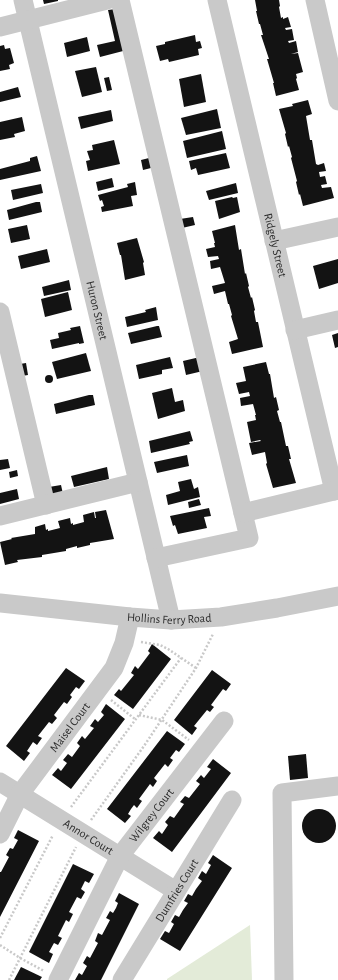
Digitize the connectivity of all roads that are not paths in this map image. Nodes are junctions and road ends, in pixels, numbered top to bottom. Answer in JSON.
{"nodes":[{"id":1,"x":23,"y":0,"type":"edge"},
{"id":2,"x":107,"y":0,"type":"edge"},
{"id":3,"x":120,"y":0,"type":"edge"},
{"id":4,"x":217,"y":0,"type":"edge"},
{"id":5,"x":315,"y":0,"type":"edge"},
{"id":6,"x":28,"y":20,"type":"junction"},
{"id":7,"x":0,"y":27,"type":"edge"},
{"id":8,"x":338,"y":101,"type":"edge"},
{"id":9,"x":338,"y":227,"type":"edge"},
{"id":10,"x":274,"y":241,"type":"junction"},
{"id":11,"x":0,"y":312,"type":"edge"},
{"id":12,"x":338,"y":320,"type":"edge"},
{"id":13,"x":295,"y":330,"type":"junction"},
{"id":14,"x":138,"y":482,"type":"junction"},
{"id":15,"x":336,"y":491,"type":"edge"},
{"id":16,"x":46,"y":505,"type":"junction"},
{"id":17,"x":242,"y":513,"type":"junction"},
{"id":18,"x":0,"y":516,"type":"edge"},
{"id":19,"x":156,"y":558,"type":"junction"},
{"id":20,"x":338,"y":596,"type":"edge"},
{"id":21,"x":0,"y":602,"type":"edge"},
{"id":22,"x":130,"y":617,"type":"junction"},
{"id":23,"x":171,"y":620,"type":"junction"},
{"id":24,"x":224,"y":721,"type":"dead end"},
{"id":25,"x":0,"y":782,"type":"edge"},
{"id":26,"x":338,"y":786,"type":"edge"},
{"id":27,"x":20,"y":794,"type":"junction"},
{"id":28,"x":232,"y":800,"type":"dead end"},
{"id":29,"x":0,"y":834,"type":"edge"},
{"id":30,"x":120,"y":856,"type":"junction"},
{"id":31,"x":176,"y":891,"type":"junction"},
{"id":32,"x":59,"y":980,"type":"edge"},
{"id":33,"x":122,"y":980,"type":"edge"},
{"id":34,"x":284,"y":980,"type":"edge"}],
"edges":[{"from":1,"to":6,"type":"street","name":"Huron Street"},
{"from":2,"to":6,"type":"street"},
{"from":3,"to":17,"type":"street"},
{"from":4,"to":10,"type":"street","name":"Ridgely Street"},
{"from":5,"to":8,"type":"street"},
{"from":6,"to":7,"type":"street"},
{"from":6,"to":14,"type":"street","name":"Huron Street"},
{"from":9,"to":10,"type":"street"},
{"from":10,"to":13,"type":"street","name":"Ridgely Street"},
{"from":11,"to":16,"type":"street"},
{"from":12,"to":13,"type":"street"},
{"from":13,"to":15,"type":"street","name":"Ridgely Street"},
{"from":14,"to":16,"type":"street"},
{"from":14,"to":19,"type":"street","name":"Huron Street"},
{"from":15,"to":17,"type":"street"},
{"from":16,"to":18,"type":"street"},
{"from":17,"to":19,"type":"street"},
{"from":19,"to":23,"type":"street","name":"Huron Street"},
{"from":20,"to":23,"type":"street","name":"Hollins Ferry Road"},
{"from":21,"to":22,"type":"street","name":"Hollins Ferry Road"},
{"from":22,"to":23,"type":"street","name":"Hollins Ferry Road"},
{"from":22,"to":27,"type":"street","name":"Maisel Court"},
{"from":24,"to":30,"type":"street","name":"Wilgrey Court"},
{"from":25,"to":27,"type":"street","name":"Annor Court"},
{"from":26,"to":34,"type":"street"},
{"from":27,"to":29,"type":"street","name":"Maisel Court"},
{"from":27,"to":30,"type":"street","name":"Annor Court"},
{"from":28,"to":31,"type":"street","name":"Dumfries Court"},
{"from":30,"to":31,"type":"street","name":"Annor Court"},
{"from":30,"to":32,"type":"street","name":"Wilgrey Court"},
{"from":31,"to":33,"type":"street","name":"Dumfries Court"}]}
